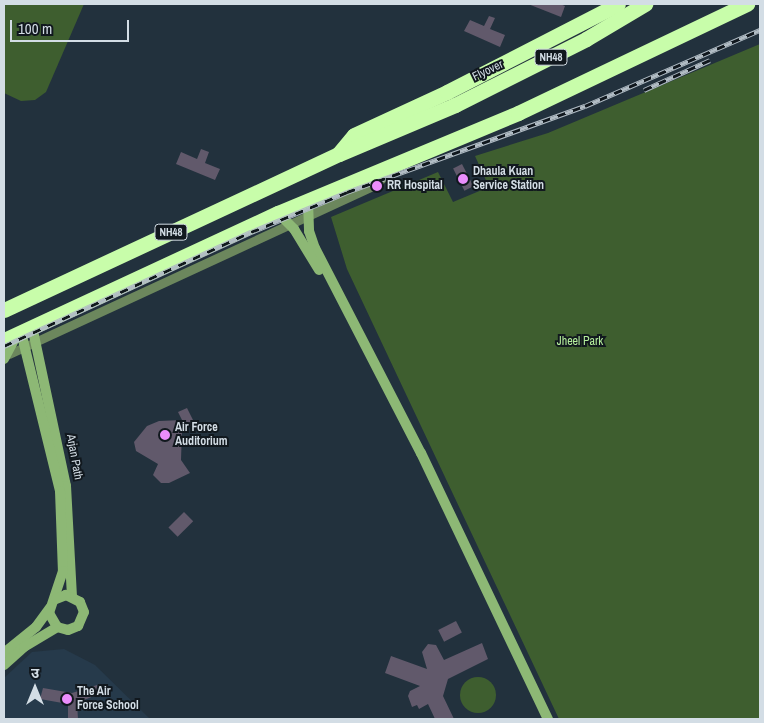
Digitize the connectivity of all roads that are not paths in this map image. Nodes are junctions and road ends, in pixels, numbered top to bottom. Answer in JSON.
{"nodes":[{"id":1,"x":618,"y":4,"type":"edge"},
{"id":2,"x":645,"y":4,"type":"edge"},
{"id":3,"x":724,"y":4,"type":"edge"},
{"id":4,"x":747,"y":4,"type":"edge"},
{"id":5,"x":696,"y":29,"type":"junction"},
{"id":6,"x":338,"y":154,"type":"junction"},
{"id":7,"x":308,"y":208,"type":"junction"},
{"id":8,"x":282,"y":218,"type":"junction"},
{"id":9,"x":307,"y":241,"type":"junction"},
{"id":10,"x":4,"y":302,"type":"edge"},
{"id":11,"x":20,"y":302,"type":"junction"},
{"id":12,"x":4,"y":310,"type":"edge"},
{"id":13,"x":24,"y":330,"type":"junction"},
{"id":14,"x":4,"y":340,"type":"edge"},
{"id":15,"x":36,"y":342,"type":"junction"},
{"id":16,"x":25,"y":347,"type":"junction"},
{"id":17,"x":6,"y":357,"type":"edge"},
{"id":18,"x":72,"y":596,"type":"junction"},
{"id":19,"x":53,"y":603,"type":"junction"},
{"id":20,"x":57,"y":627,"type":"junction"},
{"id":21,"x":4,"y":653,"type":"edge"},
{"id":22,"x":4,"y":665,"type":"edge"},
{"id":23,"x":541,"y":719,"type":"edge"},
{"id":24,"x":548,"y":719,"type":"edge"}],
"edges":[{"from":1,"to":6,"type":"highway"},
{"from":2,"to":6,"type":"highway","name":"Flyover","number":"NH48"},
{"from":3,"to":5,"type":"highway"},
{"from":4,"to":5,"type":"highway","number":"NH48"},
{"from":5,"to":7,"type":"highway","number":"NH48"},
{"from":6,"to":11,"type":"highway","number":"NH48"},
{"from":7,"to":8,"type":"highway","number":"NH48"},
{"from":7,"to":9,"type":"main road"},
{"from":8,"to":9,"type":"main road"},
{"from":8,"to":13,"type":"highway","number":"NH48"},
{"from":8,"to":15,"type":"street"},
{"from":9,"to":23,"type":"main road"},
{"from":9,"to":24,"type":"main road"},
{"from":10,"to":11,"type":"main road"},
{"from":11,"to":12,"type":"highway","number":"NH48"},
{"from":13,"to":14,"type":"highway","number":"NH48"},
{"from":13,"to":15,"type":"main road","name":"Arjan Path"},
{"from":13,"to":16,"type":"main road","name":"Arjan Path"},
{"from":13,"to":17,"type":"main road"},
{"from":15,"to":16,"type":"street"},
{"from":15,"to":18,"type":"main road","name":"Arjan Path"},
{"from":16,"to":17,"type":"street"},
{"from":16,"to":19,"type":"main road","name":"Arjan Path"},
{"from":18,"to":19,"type":"main road"},
{"from":18,"to":20,"type":"main road"},
{"from":19,"to":20,"type":"main road"},
{"from":19,"to":21,"type":"main road","name":"Arjan Path"},
{"from":20,"to":22,"type":"main road"}]}
